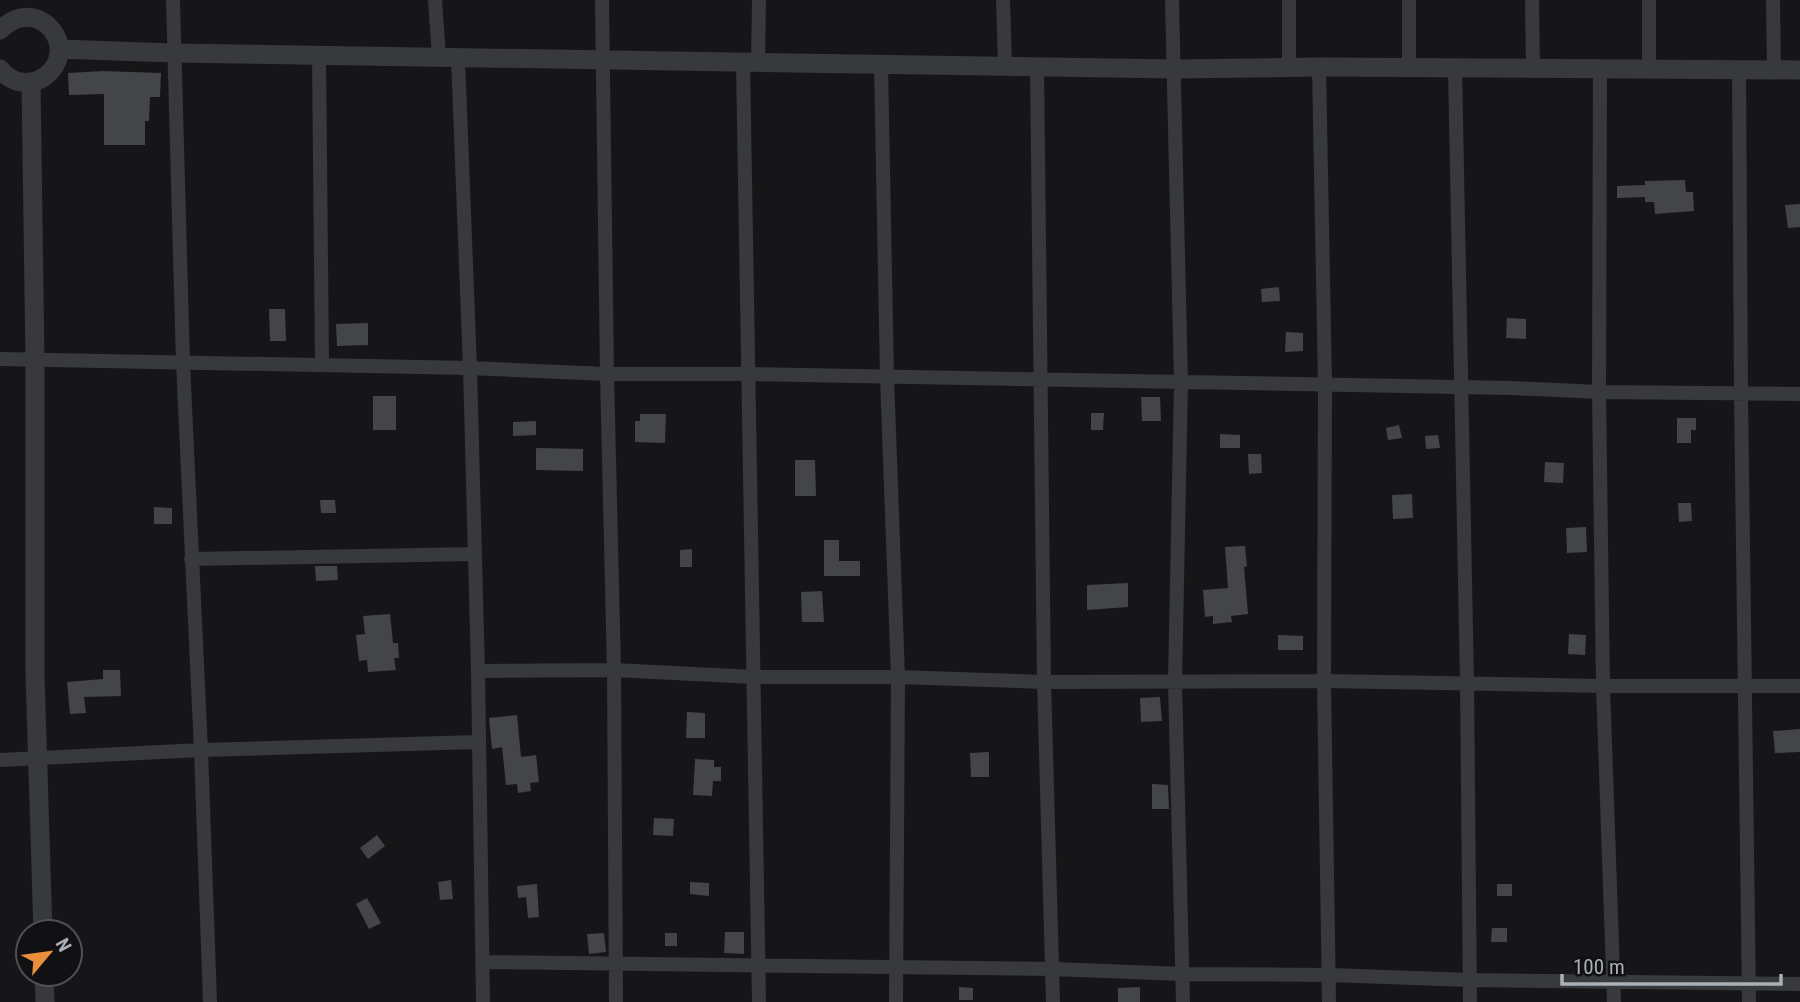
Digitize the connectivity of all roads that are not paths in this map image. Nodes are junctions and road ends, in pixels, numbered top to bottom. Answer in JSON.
{"nodes":[{"id":1,"x":173,"y":0,"type":"edge"},
{"id":2,"x":435,"y":0,"type":"edge"},
{"id":3,"x":602,"y":0,"type":"edge"},
{"id":4,"x":759,"y":0,"type":"edge"},
{"id":5,"x":1003,"y":0,"type":"edge"},
{"id":6,"x":1172,"y":0,"type":"edge"},
{"id":7,"x":1289,"y":0,"type":"edge"},
{"id":8,"x":1409,"y":0,"type":"edge"},
{"id":9,"x":1532,"y":0,"type":"edge"},
{"id":10,"x":1649,"y":0,"type":"edge"},
{"id":11,"x":1773,"y":0,"type":"edge"},
{"id":12,"x":25,"y":9,"type":"edge"},
{"id":13,"x":0,"y":30,"type":"edge"},
{"id":14,"x":59,"y":49,"type":"junction"},
{"id":15,"x":173,"y":53,"type":"junction"},
{"id":16,"x":319,"y":55,"type":"junction"},
{"id":17,"x":448,"y":57,"type":"junction"},
{"id":18,"x":603,"y":60,"type":"junction"},
{"id":19,"x":751,"y":62,"type":"junction"},
{"id":20,"x":881,"y":64,"type":"junction"},
{"id":21,"x":1004,"y":65,"type":"junction"},
{"id":22,"x":1037,"y":66,"type":"junction"},
{"id":23,"x":1319,"y":67,"type":"junction"},
{"id":24,"x":1289,"y":68,"type":"junction"},
{"id":25,"x":1409,"y":68,"type":"junction"},
{"id":26,"x":1455,"y":68,"type":"junction"},
{"id":27,"x":1533,"y":68,"type":"junction"},
{"id":28,"x":0,"y":69,"type":"edge"},
{"id":29,"x":1174,"y":69,"type":"junction"},
{"id":30,"x":1600,"y":69,"type":"junction"},
{"id":31,"x":1649,"y":69,"type":"junction"},
{"id":32,"x":1739,"y":70,"type":"junction"},
{"id":33,"x":1774,"y":70,"type":"junction"},
{"id":34,"x":1800,"y":70,"type":"edge"},
{"id":35,"x":31,"y":83,"type":"junction"},
{"id":36,"x":0,"y":359,"type":"edge"},
{"id":37,"x":35,"y":360,"type":"junction"},
{"id":38,"x":183,"y":363,"type":"junction"},
{"id":39,"x":322,"y":365,"type":"junction"},
{"id":40,"x":471,"y":369,"type":"junction"},
{"id":41,"x":607,"y":374,"type":"junction"},
{"id":42,"x":748,"y":374,"type":"junction"},
{"id":43,"x":887,"y":377,"type":"junction"},
{"id":44,"x":1040,"y":379,"type":"junction"},
{"id":45,"x":1181,"y":382,"type":"junction"},
{"id":46,"x":1325,"y":384,"type":"junction"},
{"id":47,"x":1461,"y":387,"type":"junction"},
{"id":48,"x":1599,"y":392,"type":"junction"},
{"id":49,"x":1741,"y":394,"type":"junction"},
{"id":50,"x":1800,"y":394,"type":"edge"},
{"id":51,"x":474,"y":554,"type":"junction"},
{"id":52,"x":191,"y":559,"type":"junction"},
{"id":53,"x":614,"y":670,"type":"junction"},
{"id":54,"x":478,"y":671,"type":"junction"},
{"id":55,"x":754,"y":677,"type":"junction"},
{"id":56,"x":898,"y":677,"type":"junction"},
{"id":57,"x":1324,"y":681,"type":"junction"},
{"id":58,"x":1044,"y":682,"type":"junction"},
{"id":59,"x":1175,"y":682,"type":"junction"},
{"id":60,"x":1467,"y":682,"type":"junction"},
{"id":61,"x":1603,"y":686,"type":"junction"},
{"id":62,"x":1744,"y":686,"type":"junction"},
{"id":63,"x":1800,"y":686,"type":"edge"},
{"id":64,"x":478,"y":743,"type":"junction"},
{"id":65,"x":201,"y":750,"type":"junction"},
{"id":66,"x":37,"y":758,"type":"junction"},
{"id":67,"x":0,"y":761,"type":"edge"},
{"id":68,"x":43,"y":918,"type":"edge"},
{"id":69,"x":483,"y":962,"type":"junction"},
{"id":70,"x":615,"y":964,"type":"junction"},
{"id":71,"x":758,"y":966,"type":"junction"},
{"id":72,"x":896,"y":967,"type":"junction"},
{"id":73,"x":1053,"y":969,"type":"junction"},
{"id":74,"x":1183,"y":974,"type":"junction"},
{"id":75,"x":1329,"y":975,"type":"junction"},
{"id":76,"x":1469,"y":980,"type":"junction"},
{"id":77,"x":1614,"y":981,"type":"junction"},
{"id":78,"x":1748,"y":984,"type":"junction"},
{"id":79,"x":1800,"y":984,"type":"edge"},
{"id":80,"x":210,"y":1002,"type":"edge"},
{"id":81,"x":483,"y":1002,"type":"edge"},
{"id":82,"x":615,"y":1002,"type":"edge"},
{"id":83,"x":759,"y":1002,"type":"edge"},
{"id":84,"x":896,"y":1002,"type":"edge"},
{"id":85,"x":1053,"y":1002,"type":"edge"},
{"id":86,"x":1183,"y":1002,"type":"edge"},
{"id":87,"x":1329,"y":1002,"type":"edge"},
{"id":88,"x":1470,"y":1002,"type":"edge"},
{"id":89,"x":1614,"y":1002,"type":"edge"},
{"id":90,"x":1748,"y":1002,"type":"edge"}],
"edges":[{"from":1,"to":15,"type":"street"},
{"from":2,"to":17,"type":"street"},
{"from":3,"to":18,"type":"street"},
{"from":4,"to":19,"type":"street"},
{"from":5,"to":21,"type":"street"},
{"from":6,"to":29,"type":"street"},
{"from":7,"to":24,"type":"street"},
{"from":8,"to":25,"type":"street"},
{"from":9,"to":27,"type":"street"},
{"from":10,"to":31,"type":"street"},
{"from":11,"to":33,"type":"street"},
{"from":12,"to":13,"type":"street"},
{"from":12,"to":14,"type":"street"},
{"from":14,"to":15,"type":"street"},
{"from":14,"to":35,"type":"street"},
{"from":15,"to":16,"type":"street"},
{"from":15,"to":38,"type":"street"},
{"from":16,"to":17,"type":"street"},
{"from":16,"to":39,"type":"street"},
{"from":17,"to":18,"type":"street"},
{"from":17,"to":40,"type":"street"},
{"from":18,"to":19,"type":"street"},
{"from":18,"to":41,"type":"street"},
{"from":19,"to":20,"type":"street"},
{"from":19,"to":42,"type":"street"},
{"from":20,"to":21,"type":"street"},
{"from":20,"to":43,"type":"street"},
{"from":21,"to":22,"type":"street"},
{"from":22,"to":29,"type":"street"},
{"from":22,"to":44,"type":"street"},
{"from":23,"to":24,"type":"street"},
{"from":23,"to":25,"type":"street"},
{"from":23,"to":46,"type":"street"},
{"from":24,"to":29,"type":"street"},
{"from":25,"to":26,"type":"street"},
{"from":26,"to":27,"type":"street"},
{"from":26,"to":47,"type":"street"},
{"from":27,"to":30,"type":"street"},
{"from":28,"to":35,"type":"street"},
{"from":29,"to":45,"type":"street"},
{"from":30,"to":31,"type":"street"},
{"from":30,"to":48,"type":"street"},
{"from":31,"to":32,"type":"street"},
{"from":32,"to":33,"type":"street"},
{"from":32,"to":49,"type":"street"},
{"from":33,"to":34,"type":"street"},
{"from":35,"to":37,"type":"street"},
{"from":36,"to":37,"type":"street"},
{"from":37,"to":38,"type":"street"},
{"from":37,"to":66,"type":"street"},
{"from":38,"to":39,"type":"street"},
{"from":38,"to":52,"type":"street"},
{"from":39,"to":40,"type":"street"},
{"from":40,"to":41,"type":"street"},
{"from":40,"to":51,"type":"street"},
{"from":41,"to":42,"type":"street"},
{"from":41,"to":53,"type":"street"},
{"from":42,"to":43,"type":"street"},
{"from":42,"to":55,"type":"street"},
{"from":43,"to":44,"type":"street"},
{"from":43,"to":56,"type":"street"},
{"from":44,"to":45,"type":"street"},
{"from":44,"to":58,"type":"street"},
{"from":45,"to":46,"type":"street"},
{"from":45,"to":59,"type":"street"},
{"from":46,"to":47,"type":"street"},
{"from":46,"to":57,"type":"street"},
{"from":47,"to":48,"type":"street"},
{"from":47,"to":60,"type":"street"},
{"from":48,"to":49,"type":"street"},
{"from":48,"to":61,"type":"street"},
{"from":49,"to":50,"type":"street"},
{"from":49,"to":62,"type":"street"},
{"from":51,"to":52,"type":"street"},
{"from":51,"to":54,"type":"street"},
{"from":52,"to":65,"type":"street"},
{"from":53,"to":54,"type":"street"},
{"from":53,"to":55,"type":"street"},
{"from":53,"to":70,"type":"street"},
{"from":54,"to":64,"type":"street"},
{"from":55,"to":56,"type":"street"},
{"from":55,"to":71,"type":"street"},
{"from":56,"to":58,"type":"street"},
{"from":56,"to":72,"type":"street"},
{"from":57,"to":59,"type":"street"},
{"from":57,"to":60,"type":"street"},
{"from":57,"to":75,"type":"street"},
{"from":58,"to":59,"type":"street"},
{"from":58,"to":73,"type":"street"},
{"from":59,"to":74,"type":"street"},
{"from":60,"to":61,"type":"street"},
{"from":60,"to":76,"type":"street"},
{"from":61,"to":62,"type":"street"},
{"from":61,"to":77,"type":"street"},
{"from":62,"to":63,"type":"street"},
{"from":62,"to":78,"type":"street"},
{"from":64,"to":65,"type":"street"},
{"from":64,"to":69,"type":"street"},
{"from":65,"to":66,"type":"street"},
{"from":65,"to":80,"type":"street"},
{"from":66,"to":67,"type":"street"},
{"from":66,"to":68,"type":"street"},
{"from":69,"to":70,"type":"street"},
{"from":69,"to":81,"type":"street"},
{"from":70,"to":71,"type":"street"},
{"from":70,"to":82,"type":"street"},
{"from":71,"to":72,"type":"street"},
{"from":71,"to":83,"type":"street"},
{"from":72,"to":73,"type":"street"},
{"from":72,"to":84,"type":"street"},
{"from":73,"to":74,"type":"street"},
{"from":73,"to":85,"type":"street"},
{"from":74,"to":75,"type":"street"},
{"from":74,"to":86,"type":"street"},
{"from":75,"to":76,"type":"street"},
{"from":75,"to":87,"type":"street"},
{"from":76,"to":77,"type":"street"},
{"from":76,"to":88,"type":"street"},
{"from":77,"to":78,"type":"street"},
{"from":77,"to":89,"type":"street"},
{"from":78,"to":79,"type":"street"},
{"from":78,"to":90,"type":"street"}]}
